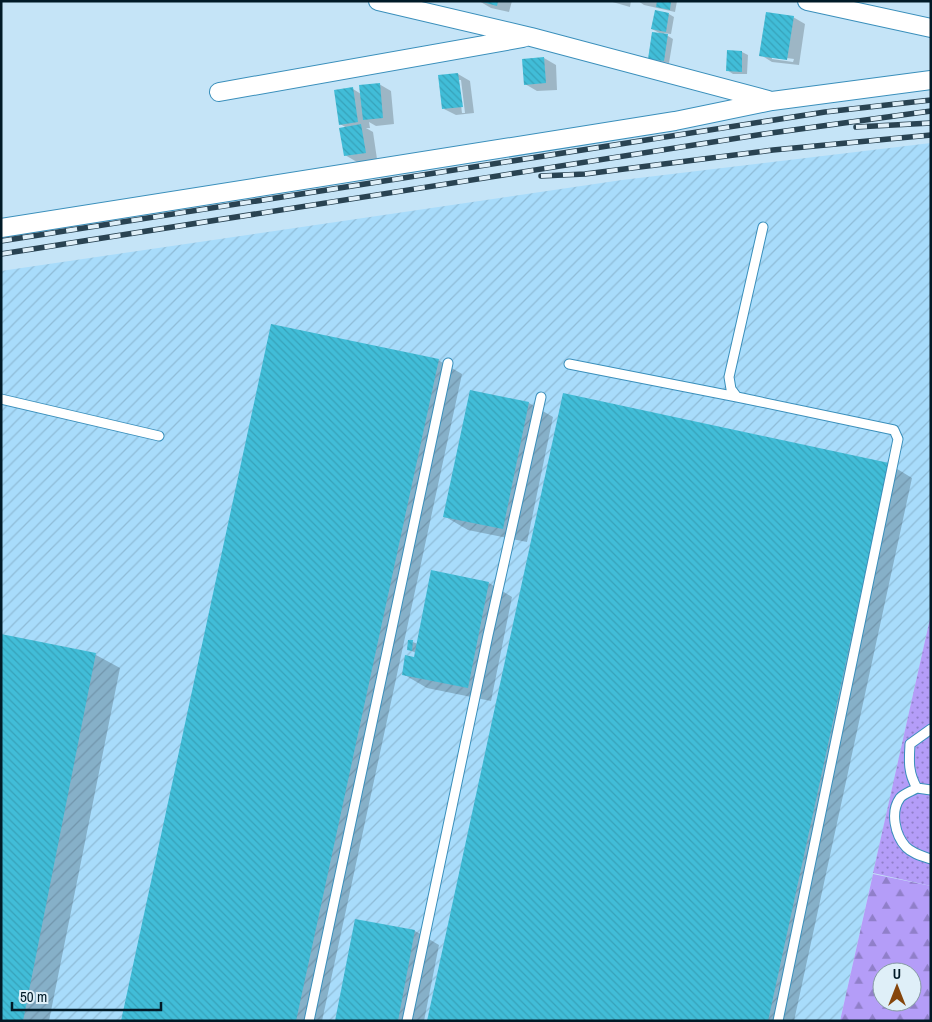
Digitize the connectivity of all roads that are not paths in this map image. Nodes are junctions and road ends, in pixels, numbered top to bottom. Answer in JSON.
{"nodes":[{"id":1,"x":378,"y":1,"type":"edge"},
{"id":2,"x":807,"y":1,"type":"edge"},
{"id":3,"x":931,"y":28,"type":"edge"},
{"id":4,"x":531,"y":37,"type":"junction"},
{"id":5,"x":931,"y":80,"type":"edge"},
{"id":6,"x":218,"y":92,"type":"dead end"},
{"id":7,"x":772,"y":101,"type":"junction"},
{"id":8,"x":763,"y":227,"type":"dead end"},
{"id":9,"x":1,"y":228,"type":"edge"},
{"id":10,"x":448,"y":362,"type":"dead end"},
{"id":11,"x":569,"y":364,"type":"dead end"},
{"id":12,"x":541,"y":397,"type":"dead end"},
{"id":13,"x":737,"y":397,"type":"junction"},
{"id":14,"x":1,"y":399,"type":"edge"},
{"id":15,"x":159,"y":436,"type":"dead end"},
{"id":16,"x":931,"y":729,"type":"edge"},
{"id":17,"x":917,"y":788,"type":"junction"},
{"id":18,"x":931,"y":790,"type":"edge"},
{"id":19,"x":931,"y":858,"type":"edge"},
{"id":20,"x":310,"y":1021,"type":"edge"},
{"id":21,"x":407,"y":1021,"type":"edge"},
{"id":22,"x":778,"y":1021,"type":"edge"}],
"edges":[{"from":1,"to":4,"type":"street"},
{"from":2,"to":3,"type":"street"},
{"from":4,"to":6,"type":"street"},
{"from":4,"to":7,"type":"street"},
{"from":5,"to":7,"type":"street"},
{"from":7,"to":9,"type":"street"},
{"from":8,"to":13,"type":"lane"},
{"from":10,"to":20,"type":"lane"},
{"from":11,"to":13,"type":"lane"},
{"from":12,"to":21,"type":"lane"},
{"from":13,"to":22,"type":"lane"},
{"from":14,"to":15,"type":"lane"},
{"from":16,"to":17,"type":"lane"},
{"from":17,"to":18,"type":"lane"},
{"from":17,"to":19,"type":"lane"}]}
